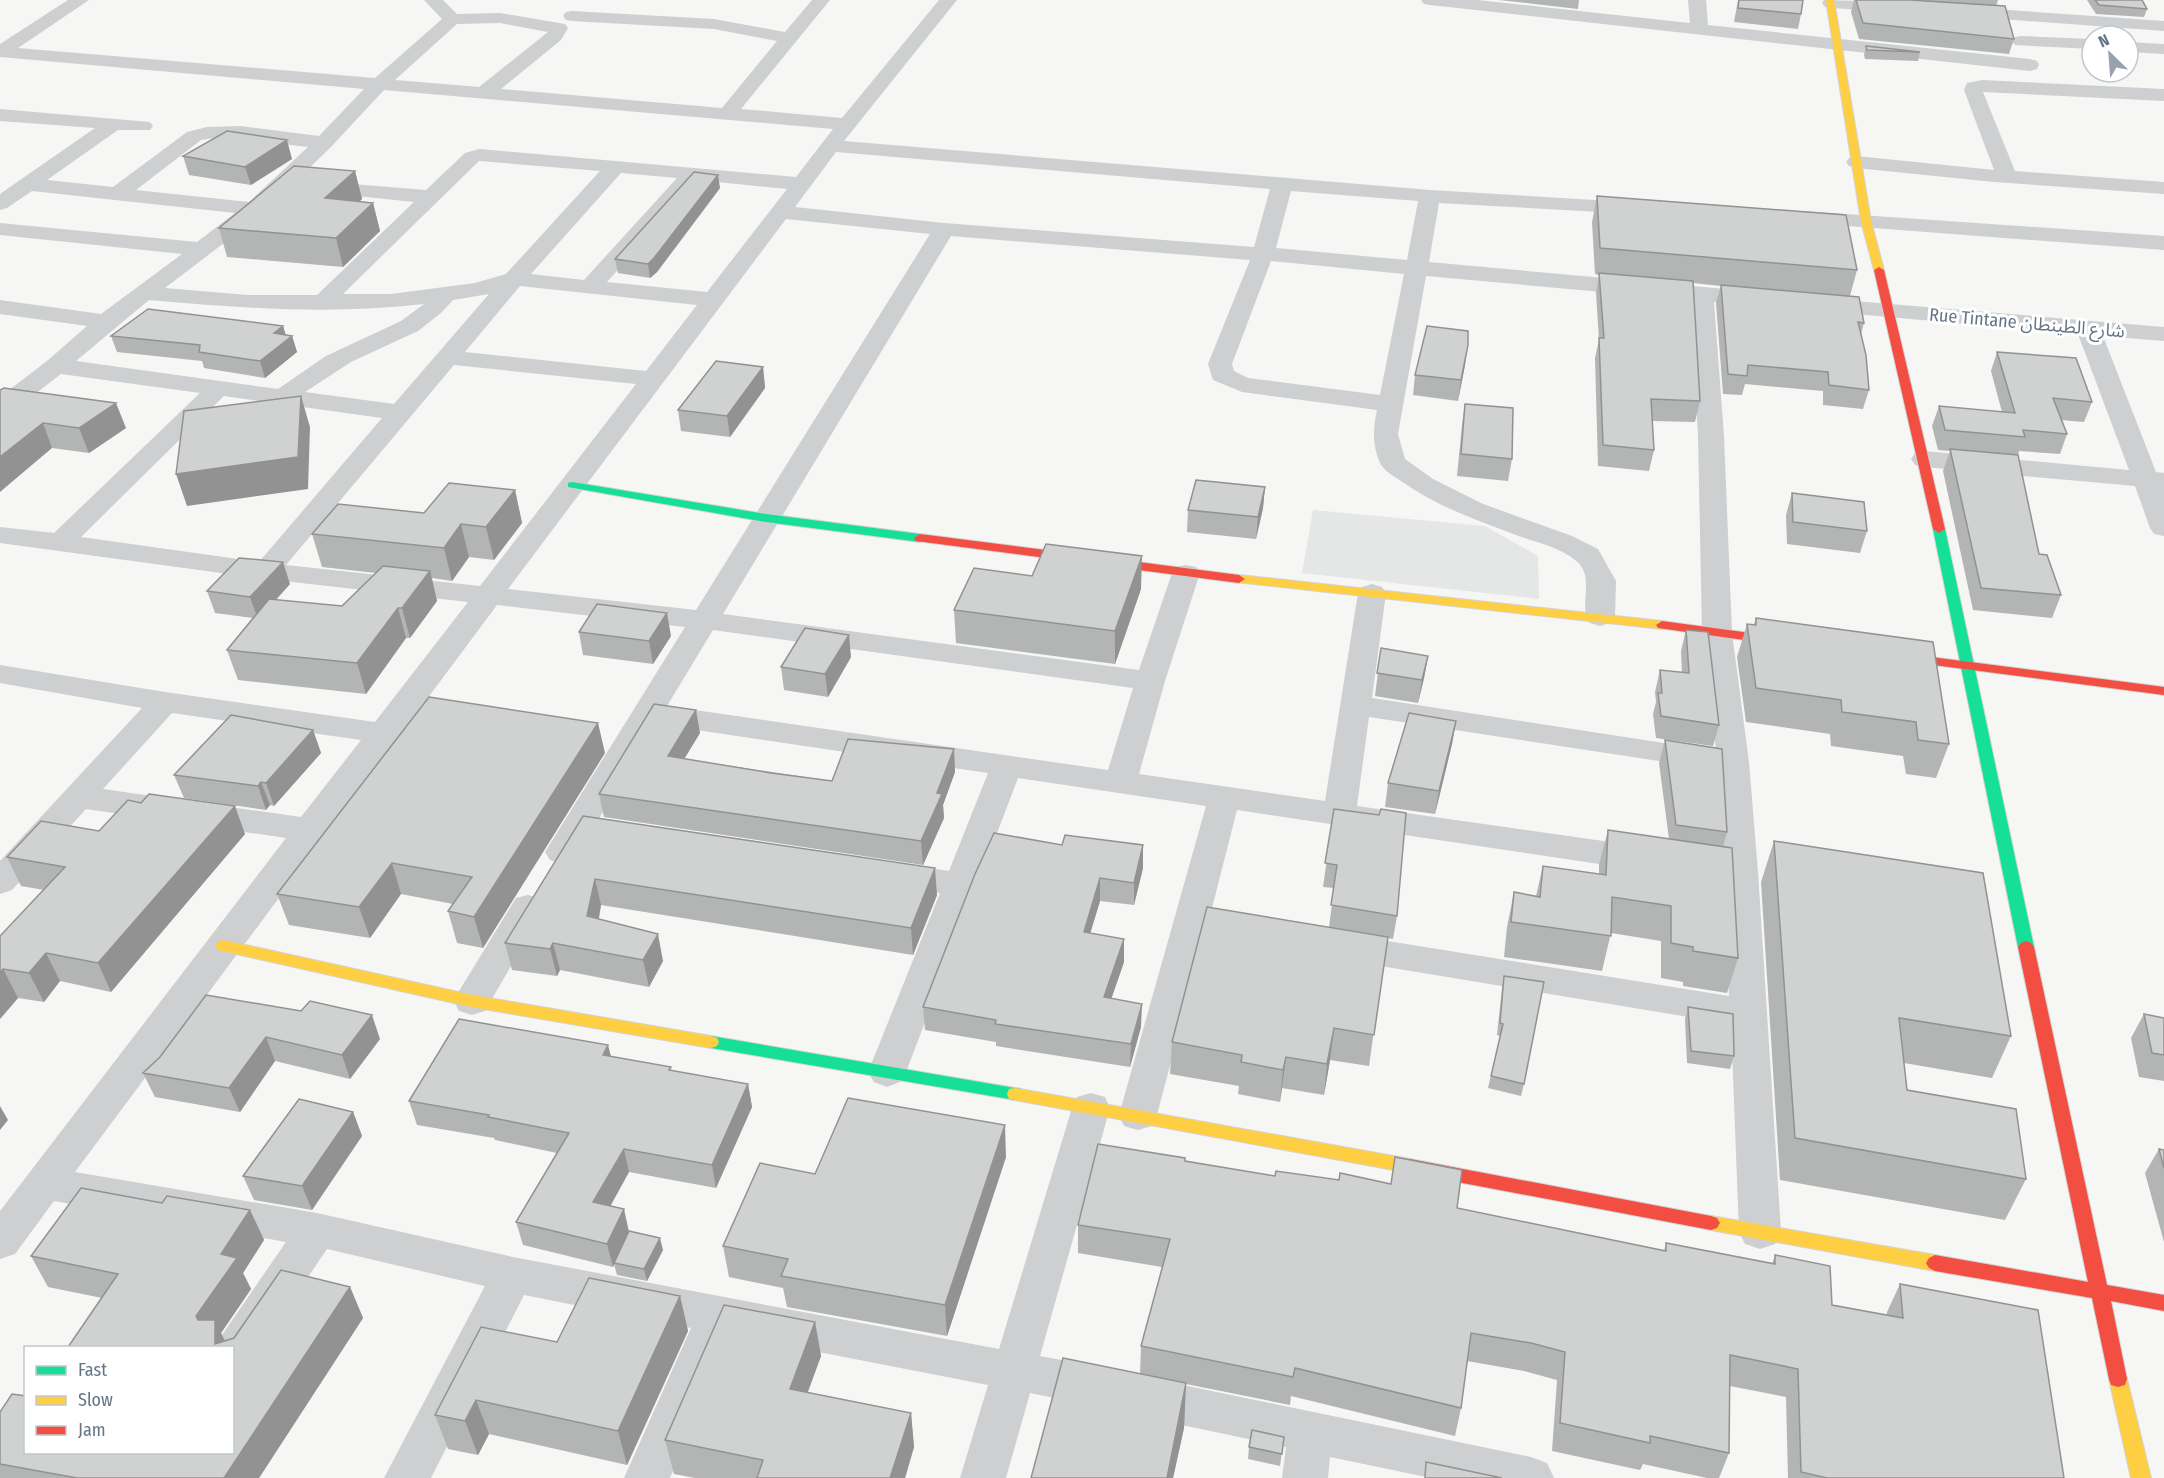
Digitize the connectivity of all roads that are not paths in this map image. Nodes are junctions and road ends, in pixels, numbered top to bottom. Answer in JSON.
{"nodes":[{"id":1,"x":80,"y":0,"type":"edge"},
{"id":2,"x":433,"y":0,"type":"edge"},
{"id":3,"x":590,"y":0,"type":"edge"},
{"id":4,"x":821,"y":0,"type":"edge"},
{"id":5,"x":948,"y":0,"type":"edge"},
{"id":6,"x":1430,"y":0,"type":"edge"},
{"id":7,"x":1697,"y":0,"type":"edge"},
{"id":8,"x":2041,"y":0,"type":"edge"},
{"id":9,"x":1830,"y":1,"type":"edge"},
{"id":10,"x":519,"y":6,"type":"dead end"},
{"id":11,"x":542,"y":8,"type":"dead end"},
{"id":12,"x":1955,"y":8,"type":"edge"},
{"id":13,"x":1913,"y":9,"type":"edge"},
{"id":14,"x":2150,"y":9,"type":"dead end"},
{"id":15,"x":567,"y":12,"type":"edge"},
{"id":16,"x":2010,"y":15,"type":"junction"},
{"id":17,"x":500,"y":18,"type":"junction"},
{"id":18,"x":2048,"y":18,"type":"junction"},
{"id":19,"x":452,"y":19,"type":"junction"},
{"id":20,"x":2163,"y":28,"type":"edge"},
{"id":21,"x":1699,"y":29,"type":"junction"},
{"id":22,"x":788,"y":38,"type":"junction"},
{"id":23,"x":2021,"y":40,"type":"junction"},
{"id":24,"x":2080,"y":44,"type":"edge"},
{"id":25,"x":1837,"y":45,"type":"junction"},
{"id":26,"x":2140,"y":47,"type":"edge"},
{"id":27,"x":2164,"y":49,"type":"edge"},
{"id":28,"x":0,"y":52,"type":"edge"},
{"id":29,"x":2030,"y":65,"type":"junction"},
{"id":30,"x":378,"y":85,"type":"junction"},
{"id":31,"x":2039,"y":89,"type":"junction"},
{"id":32,"x":485,"y":92,"type":"junction"},
{"id":33,"x":2164,"y":95,"type":"edge"},
{"id":34,"x":727,"y":114,"type":"junction"},
{"id":35,"x":5,"y":119,"type":"edge"},
{"id":36,"x":847,"y":124,"type":"junction"},
{"id":37,"x":112,"y":125,"type":"junction"},
{"id":38,"x":143,"y":126,"type":"dead end"},
{"id":39,"x":324,"y":143,"type":"junction"},
{"id":40,"x":830,"y":146,"type":"junction"},
{"id":41,"x":1856,"y":162,"type":"junction"},
{"id":42,"x":615,"y":166,"type":"junction"},
{"id":43,"x":693,"y":173,"type":"junction"},
{"id":44,"x":2007,"y":177,"type":"junction"},
{"id":45,"x":280,"y":183,"type":"junction"},
{"id":46,"x":26,"y":184,"type":"junction"},
{"id":47,"x":801,"y":184,"type":"junction"},
{"id":48,"x":1282,"y":184,"type":"junction"},
{"id":49,"x":2164,"y":188,"type":"edge"},
{"id":50,"x":117,"y":194,"type":"junction"},
{"id":51,"x":1430,"y":196,"type":"junction"},
{"id":52,"x":431,"y":197,"type":"junction"},
{"id":53,"x":0,"y":204,"type":"edge"},
{"id":54,"x":254,"y":209,"type":"junction"},
{"id":55,"x":1660,"y":209,"type":"edge"},
{"id":56,"x":780,"y":212,"type":"junction"},
{"id":57,"x":1786,"y":216,"type":"edge"},
{"id":58,"x":1866,"y":221,"type":"junction"},
{"id":59,"x":0,"y":229,"type":"edge"},
{"id":60,"x":944,"y":229,"type":"junction"},
{"id":61,"x":2164,"y":243,"type":"edge"},
{"id":62,"x":203,"y":249,"type":"junction"},
{"id":63,"x":1263,"y":254,"type":"junction"},
{"id":64,"x":1417,"y":269,"type":"junction"},
{"id":65,"x":514,"y":279,"type":"junction"},
{"id":66,"x":589,"y":288,"type":"junction"},
{"id":67,"x":145,"y":292,"type":"junction"},
{"id":68,"x":1702,"y":294,"type":"junction"},
{"id":69,"x":444,"y":296,"type":"junction"},
{"id":70,"x":713,"y":300,"type":"junction"},
{"id":71,"x":321,"y":303,"type":"junction"},
{"id":72,"x":0,"y":307,"type":"edge"},
{"id":73,"x":1890,"y":311,"type":"junction"},
{"id":74,"x":106,"y":322,"type":"junction"},
{"id":75,"x":2088,"y":328,"type":"junction"},
{"id":76,"x":2164,"y":334,"type":"edge"},
{"id":77,"x":448,"y":357,"type":"junction"},
{"id":78,"x":56,"y":366,"type":"junction"},
{"id":79,"x":653,"y":379,"type":"junction"},
{"id":80,"x":218,"y":389,"type":"junction"},
{"id":81,"x":284,"y":396,"type":"junction"},
{"id":82,"x":1392,"y":404,"type":"junction"},
{"id":83,"x":0,"y":409,"type":"edge"},
{"id":84,"x":401,"y":413,"type":"junction"},
{"id":85,"x":1924,"y":459,"type":"junction"},
{"id":86,"x":2155,"y":480,"type":"edge"},
{"id":87,"x":572,"y":485,"type":"junction"},
{"id":88,"x":766,"y":518,"type":"junction"},
{"id":89,"x":2164,"y":528,"type":"edge"},
{"id":90,"x":0,"y":536,"type":"edge"},
{"id":91,"x":60,"y":542,"type":"junction"},
{"id":92,"x":266,"y":571,"type":"junction"},
{"id":93,"x":1186,"y":573,"type":"junction"},
{"id":94,"x":1372,"y":593,"type":"junction"},
{"id":95,"x":490,"y":594,"type":"junction"},
{"id":96,"x":1600,"y":617,"type":"junction"},
{"id":97,"x":705,"y":620,"type":"junction"},
{"id":98,"x":1717,"y":633,"type":"junction"},
{"id":99,"x":1800,"y":644,"type":"edge"},
{"id":100,"x":1883,"y":655,"type":"edge"},
{"id":101,"x":1966,"y":666,"type":"junction"},
{"id":102,"x":0,"y":674,"type":"edge"},
{"id":103,"x":1150,"y":681,"type":"junction"},
{"id":104,"x":2164,"y":691,"type":"edge"},
{"id":105,"x":165,"y":702,"type":"junction"},
{"id":106,"x":1354,"y":705,"type":"junction"},
{"id":107,"x":646,"y":713,"type":"junction"},
{"id":108,"x":384,"y":734,"type":"junction"},
{"id":109,"x":1733,"y":762,"type":"junction"},
{"id":110,"x":1007,"y":766,"type":"junction"},
{"id":111,"x":1120,"y":783,"type":"junction"},
{"id":112,"x":80,"y":797,"type":"junction"},
{"id":113,"x":1224,"y":798,"type":"junction"},
{"id":114,"x":1339,"y":814,"type":"junction"},
{"id":115,"x":577,"y":827,"type":"junction"},
{"id":116,"x":310,"y":830,"type":"junction"},
{"id":117,"x":611,"y":832,"type":"edge"},
{"id":118,"x":12,"y":854,"type":"edge"},
{"id":119,"x":866,"y":870,"type":"edge"},
{"id":120,"x":1741,"y":872,"type":"junction"},
{"id":121,"x":0,"y":882,"type":"edge"},
{"id":122,"x":959,"y":884,"type":"junction"},
{"id":123,"x":1190,"y":921,"type":"junction"},
{"id":124,"x":1271,"y":935,"type":"edge"},
{"id":125,"x":1317,"y":942,"type":"edge"},
{"id":126,"x":223,"y":946,"type":"junction"},
{"id":127,"x":472,"y":1001,"type":"junction"},
{"id":128,"x":1747,"y":1013,"type":"junction"},
{"id":129,"x":887,"y":1072,"type":"junction"},
{"id":130,"x":1091,"y":1108,"type":"junction"},
{"id":131,"x":1138,"y":1115,"type":"junction"},
{"id":132,"x":45,"y":1183,"type":"junction"},
{"id":133,"x":317,"y":1230,"type":"junction"},
{"id":134,"x":1760,"y":1232,"type":"junction"},
{"id":135,"x":0,"y":1242,"type":"edge"},
{"id":136,"x":513,"y":1275,"type":"junction"},
{"id":137,"x":2098,"y":1291,"type":"junction"},
{"id":138,"x":2164,"y":1303,"type":"edge"},
{"id":139,"x":717,"y":1316,"type":"junction"},
{"id":140,"x":234,"y":1350,"type":"edge"},
{"id":141,"x":1014,"y":1370,"type":"junction"},
{"id":142,"x":1311,"y":1431,"type":"junction"},
{"id":143,"x":406,"y":1478,"type":"edge"},
{"id":144,"x":647,"y":1478,"type":"edge"},
{"id":145,"x":983,"y":1478,"type":"edge"},
{"id":146,"x":1305,"y":1478,"type":"edge"},
{"id":147,"x":1531,"y":1478,"type":"edge"},
{"id":148,"x":2141,"y":1478,"type":"edge"}],
"edges":[{"from":1,"to":28,"type":"street"},
{"from":2,"to":19,"type":"street"},
{"from":3,"to":15,"type":"street"},
{"from":4,"to":22,"type":"street"},
{"from":5,"to":36,"type":"street"},
{"from":6,"to":21,"type":"street"},
{"from":7,"to":21,"type":"street"},
{"from":8,"to":18,"type":"street"},
{"from":9,"to":13,"type":"street"},
{"from":9,"to":25,"type":"street"},
{"from":10,"to":17,"type":"street"},
{"from":11,"to":17,"type":"street"},
{"from":12,"to":16,"type":"street"},
{"from":14,"to":20,"type":"street"},
{"from":15,"to":17,"type":"street"},
{"from":15,"to":22,"type":"street"},
{"from":15,"to":32,"type":"street"},
{"from":16,"to":18,"type":"street"},
{"from":16,"to":23,"type":"street"},
{"from":17,"to":19,"type":"street"},
{"from":18,"to":20,"type":"street"},
{"from":19,"to":30,"type":"street"},
{"from":21,"to":25,"type":"street"},
{"from":22,"to":34,"type":"street"},
{"from":23,"to":24,"type":"street"},
{"from":23,"to":29,"type":"street"},
{"from":25,"to":29,"type":"street"},
{"from":25,"to":41,"type":"street"},
{"from":26,"to":27,"type":"street"},
{"from":28,"to":30,"type":"street"},
{"from":29,"to":31,"type":"street"},
{"from":30,"to":32,"type":"street"},
{"from":30,"to":39,"type":"street"},
{"from":31,"to":33,"type":"street"},
{"from":31,"to":44,"type":"street"},
{"from":32,"to":34,"type":"street"},
{"from":34,"to":36,"type":"street"},
{"from":35,"to":37,"type":"street"},
{"from":36,"to":40,"type":"street"},
{"from":37,"to":38,"type":"street"},
{"from":37,"to":46,"type":"street"},
{"from":39,"to":45,"type":"street"},
{"from":39,"to":50,"type":"street"},
{"from":40,"to":47,"type":"street"},
{"from":40,"to":48,"type":"street"},
{"from":41,"to":44,"type":"street"},
{"from":41,"to":58,"type":"street"},
{"from":42,"to":43,"type":"street"},
{"from":42,"to":52,"type":"street"},
{"from":42,"to":65,"type":"street"},
{"from":43,"to":47,"type":"street"},
{"from":43,"to":66,"type":"street"},
{"from":44,"to":49,"type":"street"},
{"from":45,"to":52,"type":"street"},
{"from":45,"to":54,"type":"street"},
{"from":46,"to":50,"type":"street"},
{"from":46,"to":53,"type":"street"},
{"from":47,"to":56,"type":"street"},
{"from":48,"to":51,"type":"street"},
{"from":48,"to":63,"type":"street"},
{"from":50,"to":54,"type":"street"},
{"from":51,"to":55,"type":"street"},
{"from":51,"to":64,"type":"street"},
{"from":52,"to":71,"type":"street"},
{"from":54,"to":62,"type":"street"},
{"from":56,"to":60,"type":"street","name":"Rue Tintane شارع الطينطان"},
{"from":56,"to":70,"type":"street"},
{"from":57,"to":58,"type":"street"},
{"from":58,"to":61,"type":"street"},
{"from":58,"to":73,"type":"street"},
{"from":59,"to":62,"type":"street"},
{"from":60,"to":63,"type":"street","name":"Rue Tintane شارع الطينطان"},
{"from":60,"to":88,"type":"street"},
{"from":62,"to":67,"type":"street"},
{"from":63,"to":64,"type":"street","name":"Rue Tintane شارع الطينطان"},
{"from":63,"to":82,"type":"street"},
{"from":64,"to":68,"type":"street","name":"Rue Tintane شارع الطينطان"},
{"from":64,"to":82,"type":"street"},
{"from":65,"to":66,"type":"street"},
{"from":65,"to":69,"type":"street"},
{"from":65,"to":77,"type":"street"},
{"from":66,"to":70,"type":"street"},
{"from":67,"to":71,"type":"street"},
{"from":67,"to":74,"type":"street"},
{"from":68,"to":73,"type":"street","name":"Rue Tintane شارع الطينطان"},
{"from":68,"to":98,"type":"street"},
{"from":69,"to":71,"type":"street"},
{"from":69,"to":81,"type":"street"},
{"from":70,"to":79,"type":"street"},
{"from":72,"to":74,"type":"street"},
{"from":73,"to":75,"type":"street","name":"Rue Tintane شارع الطينطان"},
{"from":73,"to":85,"type":"street"},
{"from":74,"to":78,"type":"street"},
{"from":75,"to":76,"type":"street","name":"Rue Tintane شارع الطينطان"},
{"from":75,"to":86,"type":"street"},
{"from":77,"to":79,"type":"street"},
{"from":77,"to":84,"type":"street"},
{"from":78,"to":80,"type":"street"},
{"from":78,"to":83,"type":"street"},
{"from":79,"to":87,"type":"street"},
{"from":80,"to":81,"type":"street"},
{"from":80,"to":91,"type":"street"},
{"from":81,"to":84,"type":"street"},
{"from":82,"to":96,"type":"street"},
{"from":84,"to":92,"type":"street"},
{"from":85,"to":86,"type":"street"},
{"from":85,"to":101,"type":"street"},
{"from":86,"to":89,"type":"street"},
{"from":87,"to":88,"type":"street"},
{"from":87,"to":95,"type":"street"},
{"from":88,"to":93,"type":"street"},
{"from":88,"to":97,"type":"street"},
{"from":90,"to":91,"type":"street"},
{"from":91,"to":92,"type":"street"},
{"from":92,"to":95,"type":"street"},
{"from":93,"to":94,"type":"street"},
{"from":93,"to":103,"type":"street"},
{"from":94,"to":96,"type":"street"},
{"from":94,"to":106,"type":"street"},
{"from":95,"to":97,"type":"street"},
{"from":95,"to":108,"type":"street"},
{"from":96,"to":98,"type":"street"},
{"from":97,"to":103,"type":"street"},
{"from":97,"to":107,"type":"street"},
{"from":98,"to":99,"type":"street"},
{"from":98,"to":109,"type":"street"},
{"from":100,"to":101,"type":"street"},
{"from":101,"to":104,"type":"street"},
{"from":101,"to":137,"type":"street"},
{"from":102,"to":105,"type":"street"},
{"from":103,"to":111,"type":"street"},
{"from":105,"to":108,"type":"street"},
{"from":105,"to":112,"type":"street"},
{"from":106,"to":109,"type":"street"},
{"from":106,"to":114,"type":"street"},
{"from":107,"to":110,"type":"street"},
{"from":107,"to":115,"type":"street"},
{"from":108,"to":116,"type":"street"},
{"from":109,"to":120,"type":"street"},
{"from":110,"to":111,"type":"street"},
{"from":110,"to":122,"type":"street"},
{"from":111,"to":113,"type":"street"},
{"from":112,"to":116,"type":"street"},
{"from":112,"to":118,"type":"street"},
{"from":113,"to":114,"type":"street"},
{"from":113,"to":123,"type":"street"},
{"from":114,"to":120,"type":"street"},
{"from":115,"to":117,"type":"street"},
{"from":115,"to":127,"type":"street"},
{"from":116,"to":126,"type":"street"},
{"from":118,"to":121,"type":"street"},
{"from":119,"to":122,"type":"street"},
{"from":120,"to":128,"type":"street"},
{"from":122,"to":129,"type":"street"},
{"from":123,"to":124,"type":"street"},
{"from":123,"to":131,"type":"street"},
{"from":125,"to":128,"type":"street"},
{"from":126,"to":127,"type":"street"},
{"from":126,"to":132,"type":"street"},
{"from":127,"to":129,"type":"street"},
{"from":128,"to":134,"type":"street"},
{"from":129,"to":130,"type":"street"},
{"from":130,"to":131,"type":"street"},
{"from":130,"to":141,"type":"street"},
{"from":131,"to":134,"type":"street"},
{"from":132,"to":133,"type":"street"},
{"from":132,"to":135,"type":"street"},
{"from":133,"to":136,"type":"street"},
{"from":133,"to":140,"type":"street"},
{"from":134,"to":137,"type":"street"},
{"from":136,"to":139,"type":"street"},
{"from":136,"to":143,"type":"street"},
{"from":137,"to":138,"type":"street"},
{"from":137,"to":148,"type":"street"},
{"from":139,"to":141,"type":"street"},
{"from":139,"to":144,"type":"street"},
{"from":141,"to":142,"type":"street"},
{"from":141,"to":145,"type":"street"},
{"from":142,"to":146,"type":"street"},
{"from":142,"to":147,"type":"street"}]}
